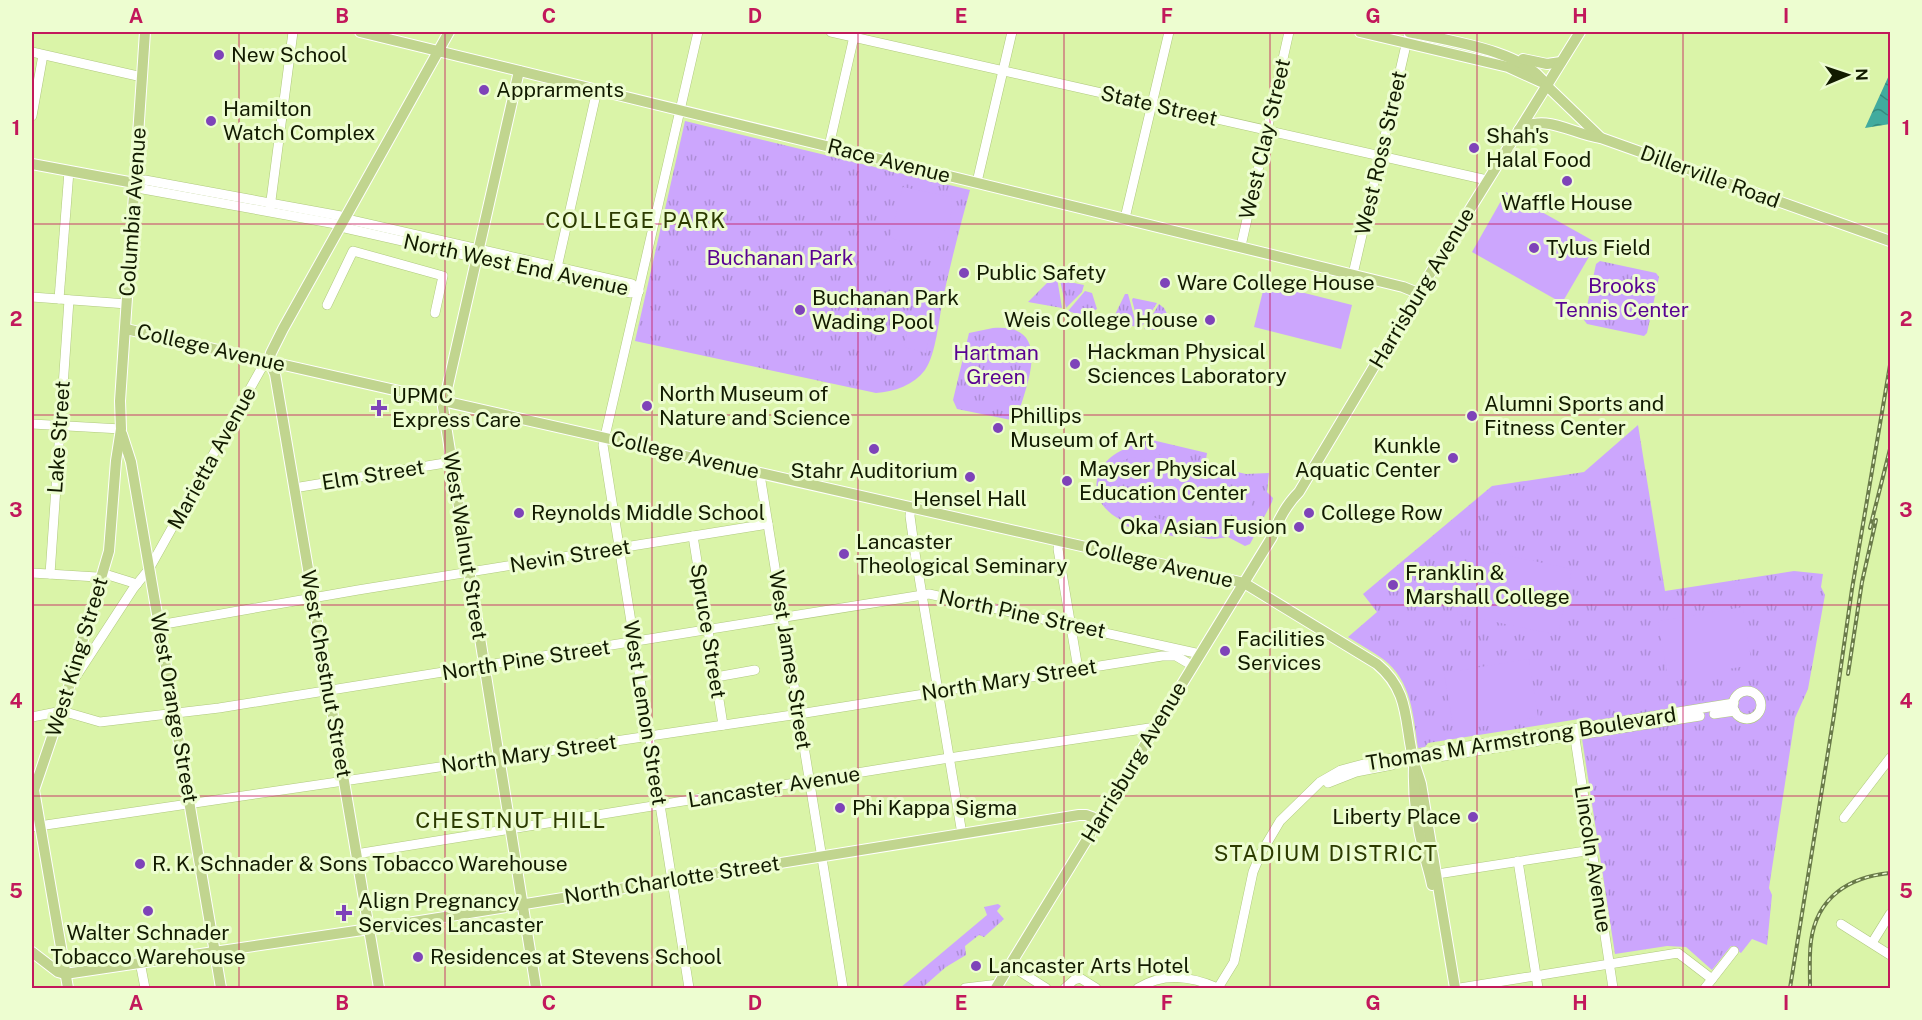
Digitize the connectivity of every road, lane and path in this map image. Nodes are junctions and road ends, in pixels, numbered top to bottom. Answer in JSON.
{"nodes":[{"id":1,"x":145,"y":32,"type":"edge"},
{"id":2,"x":293,"y":32,"type":"edge"},
{"id":3,"x":360,"y":32,"type":"edge"},
{"id":4,"x":449,"y":32,"type":"edge"},
{"id":5,"x":698,"y":32,"type":"edge"},
{"id":6,"x":831,"y":32,"type":"edge"},
{"id":7,"x":1012,"y":32,"type":"edge"},
{"id":8,"x":1169,"y":32,"type":"edge"},
{"id":9,"x":1289,"y":32,"type":"edge"},
{"id":10,"x":1360,"y":32,"type":"edge"},
{"id":11,"x":1580,"y":32,"type":"edge"},
{"id":12,"x":383,"y":34,"type":"edge"},
{"id":13,"x":855,"y":34,"type":"edge"},
{"id":14,"x":1408,"y":34,"type":"edge"},
{"id":15,"x":439,"y":51,"type":"junction"},
{"id":16,"x":32,"y":52,"type":"edge"},
{"id":17,"x":1502,"y":54,"type":"junction"},
{"id":18,"x":43,"y":55,"type":"junction"},
{"id":19,"x":1561,"y":62,"type":"junction"},
{"id":20,"x":1004,"y":70,"type":"junction"},
{"id":21,"x":519,"y":71,"type":"junction"},
{"id":22,"x":142,"y":77,"type":"junction"},
{"id":23,"x":1546,"y":85,"type":"junction"},
{"id":24,"x":597,"y":90,"type":"junction"},
{"id":25,"x":1152,"y":104,"type":"junction"},
{"id":26,"x":680,"y":110,"type":"junction"},
{"id":27,"x":32,"y":116,"type":"edge"},
{"id":28,"x":1267,"y":130,"type":"junction"},
{"id":29,"x":1518,"y":130,"type":"junction"},
{"id":30,"x":1601,"y":138,"type":"junction"},
{"id":31,"x":829,"y":146,"type":"junction"},
{"id":32,"x":1381,"y":156,"type":"junction"},
{"id":33,"x":32,"y":164,"type":"edge"},
{"id":34,"x":69,"y":171,"type":"junction"},
{"id":35,"x":1487,"y":180,"type":"junction"},
{"id":36,"x":977,"y":182,"type":"junction"},
{"id":37,"x":134,"y":183,"type":"junction"},
{"id":38,"x":270,"y":208,"type":"junction"},
{"id":39,"x":1125,"y":218,"type":"junction"},
{"id":40,"x":344,"y":222,"type":"junction"},
{"id":41,"x":1890,"y":241,"type":"edge"},
{"id":42,"x":1241,"y":246,"type":"junction"},
{"id":43,"x":478,"y":253,"type":"junction"},
{"id":44,"x":556,"y":271,"type":"junction"},
{"id":45,"x":1353,"y":274,"type":"junction"},
{"id":46,"x":639,"y":291,"type":"junction"},
{"id":47,"x":1418,"y":292,"type":"junction"},
{"id":48,"x":32,"y":297,"type":"edge"},
{"id":49,"x":64,"y":299,"type":"junction"},
{"id":50,"x":127,"y":304,"type":"junction"},
{"id":51,"x":327,"y":305,"type":"dead end"},
{"id":52,"x":435,"y":313,"type":"dead end"},
{"id":53,"x":126,"y":329,"type":"junction"},
{"id":54,"x":269,"y":361,"type":"junction"},
{"id":55,"x":445,"y":401,"type":"junction"},
{"id":56,"x":32,"y":424,"type":"edge"},
{"id":57,"x":60,"y":426,"type":"junction"},
{"id":58,"x":121,"y":429,"type":"junction"},
{"id":59,"x":605,"y":437,"type":"junction"},
{"id":60,"x":451,"y":462,"type":"junction"},
{"id":61,"x":761,"y":473,"type":"junction"},
{"id":62,"x":294,"y":488,"type":"junction"},
{"id":63,"x":911,"y":507,"type":"junction"},
{"id":64,"x":768,"y":524,"type":"junction"},
{"id":65,"x":693,"y":536,"type":"junction"},
{"id":66,"x":1059,"y":541,"type":"junction"},
{"id":67,"x":619,"y":548,"type":"junction"},
{"id":68,"x":149,"y":569,"type":"junction"},
{"id":69,"x":469,"y":572,"type":"junction"},
{"id":70,"x":32,"y":573,"type":"edge"},
{"id":71,"x":50,"y":574,"type":"junction"},
{"id":72,"x":103,"y":576,"type":"junction"},
{"id":73,"x":1244,"y":583,"type":"junction"},
{"id":74,"x":137,"y":584,"type":"junction"},
{"id":75,"x":922,"y":595,"type":"junction"},
{"id":76,"x":313,"y":598,"type":"junction"},
{"id":77,"x":783,"y":618,"type":"junction"},
{"id":78,"x":159,"y":625,"type":"junction"},
{"id":79,"x":1071,"y":625,"type":"junction"},
{"id":80,"x":708,"y":631,"type":"junction"},
{"id":81,"x":634,"y":642,"type":"junction"},
{"id":82,"x":1200,"y":654,"type":"junction"},
{"id":83,"x":484,"y":666,"type":"junction"},
{"id":84,"x":1193,"y":666,"type":"junction"},
{"id":85,"x":1078,"y":669,"type":"junction"},
{"id":86,"x":755,"y":670,"type":"dead end"},
{"id":87,"x":716,"y":677,"type":"junction"},
{"id":88,"x":68,"y":690,"type":"junction"},
{"id":89,"x":329,"y":691,"type":"junction"},
{"id":90,"x":939,"y":692,"type":"junction"},
{"id":91,"x":1734,"y":707,"type":"dead end"},
{"id":92,"x":62,"y":711,"type":"junction"},
{"id":93,"x":175,"y":714,"type":"junction"},
{"id":94,"x":799,"y":714,"type":"junction"},
{"id":95,"x":32,"y":717,"type":"edge"},
{"id":96,"x":723,"y":725,"type":"junction"},
{"id":97,"x":1156,"y":728,"type":"junction"},
{"id":98,"x":1574,"y":733,"type":"junction"},
{"id":99,"x":648,"y":736,"type":"junction"},
{"id":100,"x":499,"y":758,"type":"junction"},
{"id":101,"x":949,"y":758,"type":"junction"},
{"id":102,"x":1413,"y":758,"type":"junction"},
{"id":103,"x":1890,"y":760,"type":"edge"},
{"id":104,"x":344,"y":781,"type":"junction"},
{"id":105,"x":809,"y":782,"type":"junction"},
{"id":106,"x":190,"y":802,"type":"junction"},
{"id":107,"x":659,"y":805,"type":"junction"},
{"id":108,"x":1844,"y":818,"type":"dead end"},
{"id":109,"x":1100,"y":820,"type":"junction"},
{"id":110,"x":35,"y":826,"type":"edge"},
{"id":111,"x":510,"y":829,"type":"junction"},
{"id":112,"x":962,"y":834,"type":"junction"},
{"id":113,"x":1592,"y":850,"type":"junction"},
{"id":114,"x":356,"y":854,"type":"junction"},
{"id":115,"x":821,"y":856,"type":"junction"},
{"id":116,"x":1518,"y":861,"type":"junction"},
{"id":117,"x":1434,"y":874,"type":"junction"},
{"id":118,"x":671,"y":880,"type":"junction"},
{"id":119,"x":522,"y":904,"type":"junction"},
{"id":120,"x":1890,"y":914,"type":"edge"},
{"id":121,"x":1841,"y":924,"type":"dead end"},
{"id":122,"x":369,"y":928,"type":"junction"},
{"id":123,"x":1872,"y":943,"type":"junction"},
{"id":124,"x":215,"y":951,"type":"junction"},
{"id":125,"x":1734,"y":951,"type":"dead end"},
{"id":126,"x":32,"y":952,"type":"edge"},
{"id":127,"x":1890,"y":955,"type":"edge"},
{"id":128,"x":140,"y":962,"type":"junction"},
{"id":129,"x":1609,"y":963,"type":"junction"},
{"id":130,"x":1009,"y":967,"type":"junction"},
{"id":131,"x":65,"y":974,"type":"junction"},
{"id":132,"x":1536,"y":976,"type":"junction"},
{"id":133,"x":1712,"y":979,"type":"junction"},
{"id":134,"x":997,"y":986,"type":"edge"},
{"id":135,"x":68,"y":988,"type":"edge"},
{"id":136,"x":145,"y":988,"type":"edge"},
{"id":137,"x":221,"y":988,"type":"edge"},
{"id":138,"x":379,"y":988,"type":"edge"},
{"id":139,"x":536,"y":988,"type":"edge"},
{"id":140,"x":688,"y":988,"type":"edge"},
{"id":141,"x":843,"y":988,"type":"edge"},
{"id":142,"x":965,"y":988,"type":"edge"},
{"id":143,"x":1046,"y":988,"type":"edge"},
{"id":144,"x":1065,"y":988,"type":"edge"},
{"id":145,"x":1096,"y":988,"type":"edge"},
{"id":146,"x":1138,"y":988,"type":"edge"},
{"id":147,"x":1218,"y":988,"type":"edge"},
{"id":148,"x":1449,"y":988,"type":"edge"},
{"id":149,"x":1455,"y":988,"type":"edge"},
{"id":150,"x":1460,"y":988,"type":"edge"},
{"id":151,"x":1538,"y":988,"type":"edge"},
{"id":152,"x":1613,"y":988,"type":"edge"},
{"id":153,"x":1705,"y":988,"type":"edge"}],
"edges":[{"from":1,"to":22,"type":"main road","name":"Columbia Avenue"},
{"from":2,"to":38,"type":"street"},
{"from":3,"to":12,"type":"main road","name":"Race Avenue"},
{"from":4,"to":15,"type":"main road","name":"Marietta Avenue"},
{"from":5,"to":26,"type":"street","name":"West Lemon Street"},
{"from":6,"to":13,"type":"street","name":"State Street"},
{"from":7,"to":20,"type":"street"},
{"from":8,"to":25,"type":"street"},
{"from":9,"to":28,"type":"street","name":"West Clay Street"},
{"from":10,"to":14,"type":"main road"},
{"from":11,"to":19,"type":"main road","name":"Harrisburg Avenue"},
{"from":12,"to":15,"type":"main road","name":"Race Avenue"},
{"from":13,"to":20,"type":"street","name":"State Street"},
{"from":13,"to":31,"type":"street"},
{"from":14,"to":17,"type":"main road"},
{"from":14,"to":23,"type":"main road"},
{"from":14,"to":32,"type":"street","name":"West Ross Street"},
{"from":15,"to":21,"type":"main road","name":"Race Avenue"},
{"from":15,"to":40,"type":"main road","name":"Marietta Avenue"},
{"from":16,"to":18,"type":"street"},
{"from":17,"to":19,"type":"main road"},
{"from":17,"to":23,"type":"main road","name":"Dillerville Road"},
{"from":18,"to":22,"type":"street"},
{"from":18,"to":27,"type":"street"},
{"from":19,"to":23,"type":"main road","name":"Harrisburg Avenue"},
{"from":20,"to":25,"type":"street","name":"State Street"},
{"from":20,"to":36,"type":"street"},
{"from":21,"to":24,"type":"main road","name":"Race Avenue"},
{"from":21,"to":43,"type":"main road","name":"West Walnut Street"},
{"from":22,"to":37,"type":"main road","name":"Columbia Avenue"},
{"from":23,"to":29,"type":"main road","name":"Harrisburg Avenue"},
{"from":23,"to":30,"type":"main road","name":"Dillerville Road"},
{"from":24,"to":26,"type":"main road","name":"Race Avenue"},
{"from":24,"to":44,"type":"street"},
{"from":25,"to":28,"type":"street","name":"State Street"},
{"from":25,"to":39,"type":"street"},
{"from":26,"to":31,"type":"main road","name":"Race Avenue"},
{"from":26,"to":46,"type":"street","name":"West Lemon Street"},
{"from":28,"to":32,"type":"street","name":"State Street"},
{"from":28,"to":42,"type":"street","name":"West Clay Street"},
{"from":29,"to":30,"type":"main road"},
{"from":29,"to":35,"type":"main road","name":"Harrisburg Avenue"},
{"from":30,"to":41,"type":"main road","name":"Dillerville Road"},
{"from":31,"to":36,"type":"main road","name":"Race Avenue"},
{"from":32,"to":35,"type":"street","name":"State Street"},
{"from":32,"to":45,"type":"street","name":"West Ross Street"},
{"from":33,"to":34,"type":"main road"},
{"from":34,"to":37,"type":"main road"},
{"from":34,"to":49,"type":"street","name":"Lake Street"},
{"from":35,"to":47,"type":"main road","name":"Harrisburg Avenue"},
{"from":36,"to":39,"type":"main road","name":"Race Avenue"},
{"from":37,"to":38,"type":"street","name":"North West End Avenue"},
{"from":37,"to":50,"type":"main road","name":"Columbia Avenue"},
{"from":38,"to":40,"type":"street","name":"North West End Avenue"},
{"from":39,"to":42,"type":"main road","name":"Race Avenue"},
{"from":40,"to":43,"type":"street","name":"North West End Avenue"},
{"from":40,"to":54,"type":"main road","name":"Marietta Avenue"},
{"from":42,"to":45,"type":"main road","name":"Race Avenue"},
{"from":43,"to":44,"type":"street","name":"North West End Avenue"},
{"from":43,"to":55,"type":"main road","name":"West Walnut Street"},
{"from":44,"to":46,"type":"street","name":"North West End Avenue"},
{"from":45,"to":47,"type":"main road","name":"Race Avenue"},
{"from":46,"to":59,"type":"street","name":"West Lemon Street"},
{"from":47,"to":73,"type":"main road","name":"Harrisburg Avenue"},
{"from":48,"to":49,"type":"street"},
{"from":49,"to":50,"type":"street"},
{"from":49,"to":57,"type":"street","name":"Lake Street"},
{"from":50,"to":53,"type":"main road","name":"Columbia Avenue"},
{"from":51,"to":52,"type":"street"},
{"from":53,"to":54,"type":"main road","name":"College Avenue"},
{"from":53,"to":58,"type":"main road","name":"Columbia Avenue"},
{"from":54,"to":55,"type":"main road","name":"College Avenue"},
{"from":54,"to":62,"type":"main road","name":"West Chestnut Street"},
{"from":54,"to":68,"type":"street","name":"Marietta Avenue"},
{"from":55,"to":59,"type":"main road","name":"College Avenue"},
{"from":55,"to":60,"type":"main road","name":"West Walnut Street"},
{"from":56,"to":57,"type":"street"},
{"from":57,"to":58,"type":"street"},
{"from":57,"to":71,"type":"street","name":"Lake Street"},
{"from":58,"to":68,"type":"main road","name":"West Orange Street"},
{"from":58,"to":72,"type":"main road","name":"West King Street"},
{"from":59,"to":61,"type":"main road","name":"College Avenue"},
{"from":59,"to":67,"type":"street","name":"West Lemon Street"},
{"from":60,"to":62,"type":"street","name":"Elm Street"},
{"from":60,"to":69,"type":"main road","name":"West Walnut Street"},
{"from":61,"to":63,"type":"main road","name":"College Avenue"},
{"from":61,"to":64,"type":"street","name":"West James Street"},
{"from":62,"to":76,"type":"main road","name":"West Chestnut Street"},
{"from":63,"to":66,"type":"main road","name":"College Avenue"},
{"from":63,"to":75,"type":"street"},
{"from":64,"to":65,"type":"street","name":"Nevin Street"},
{"from":64,"to":77,"type":"street","name":"West James Street"},
{"from":65,"to":67,"type":"street","name":"Nevin Street"},
{"from":65,"to":80,"type":"street","name":"Spruce Street"},
{"from":66,"to":73,"type":"main road","name":"College Avenue"},
{"from":66,"to":79,"type":"street"},
{"from":67,"to":69,"type":"street","name":"Nevin Street"},
{"from":67,"to":81,"type":"street","name":"West Lemon Street"},
{"from":68,"to":74,"type":"street","name":"Marietta Avenue"},
{"from":68,"to":78,"type":"main road","name":"West Orange Street"},
{"from":69,"to":76,"type":"street","name":"Nevin Street"},
{"from":69,"to":83,"type":"main road","name":"West Walnut Street"},
{"from":70,"to":71,"type":"street"},
{"from":71,"to":72,"type":"street"},
{"from":72,"to":74,"type":"street"},
{"from":72,"to":88,"type":"main road","name":"West King Street"},
{"from":73,"to":82,"type":"main road","name":"Harrisburg Avenue"},
{"from":73,"to":102,"type":"main road","name":"College Avenue"},
{"from":74,"to":88,"type":"street","name":"Marietta Avenue"},
{"from":75,"to":77,"type":"street","name":"North Pine Street"},
{"from":75,"to":79,"type":"street","name":"North Pine Street"},
{"from":75,"to":90,"type":"street"},
{"from":76,"to":78,"type":"street","name":"Nevin Street"},
{"from":76,"to":89,"type":"main road","name":"West Chestnut Street"},
{"from":77,"to":80,"type":"street","name":"North Pine Street"},
{"from":77,"to":94,"type":"street","name":"West James Street"},
{"from":78,"to":93,"type":"main road","name":"West Orange Street"},
{"from":79,"to":82,"type":"street","name":"North Pine Street"},
{"from":79,"to":85,"type":"street"},
{"from":80,"to":81,"type":"street","name":"North Pine Street"},
{"from":80,"to":87,"type":"street","name":"Spruce Street"},
{"from":81,"to":83,"type":"street","name":"North Pine Street"},
{"from":81,"to":99,"type":"street","name":"West Lemon Street"},
{"from":82,"to":84,"type":"main road","name":"Harrisburg Avenue"},
{"from":83,"to":89,"type":"street","name":"North Pine Street"},
{"from":83,"to":100,"type":"main road","name":"West Walnut Street"},
{"from":84,"to":85,"type":"street","name":"North Mary Street"},
{"from":84,"to":97,"type":"main road","name":"Harrisburg Avenue"},
{"from":85,"to":90,"type":"street","name":"North Mary Street"},
{"from":86,"to":87,"type":"street"},
{"from":87,"to":96,"type":"street","name":"Spruce Street"},
{"from":88,"to":92,"type":"main road","name":"West King Street"},
{"from":89,"to":93,"type":"street","name":"North Pine Street"},
{"from":89,"to":104,"type":"main road","name":"West Chestnut Street"},
{"from":90,"to":94,"type":"street","name":"North Mary Street"},
{"from":90,"to":101,"type":"street"},
{"from":91,"to":98,"type":"street","name":"Thomas M Armstrong Boulevard"},
{"from":92,"to":93,"type":"street","name":"North Pine Street"},
{"from":92,"to":95,"type":"street"},
{"from":92,"to":110,"type":"main road","name":"West King Street"},
{"from":93,"to":106,"type":"main road","name":"West Orange Street"},
{"from":94,"to":96,"type":"street","name":"North Mary Street"},
{"from":94,"to":105,"type":"street","name":"West James Street"},
{"from":96,"to":99,"type":"street","name":"North Mary Street"},
{"from":97,"to":101,"type":"street","name":"Lancaster Avenue"},
{"from":97,"to":109,"type":"main road","name":"Harrisburg Avenue"},
{"from":98,"to":102,"type":"street","name":"Thomas M Armstrong Boulevard"},
{"from":98,"to":113,"type":"street","name":"Lincoln Avenue"},
{"from":99,"to":100,"type":"street","name":"North Mary Street"},
{"from":99,"to":107,"type":"street","name":"West Lemon Street"},
{"from":100,"to":104,"type":"street","name":"North Mary Street"},
{"from":100,"to":111,"type":"main road","name":"West Walnut Street"},
{"from":101,"to":105,"type":"street","name":"Lancaster Avenue"},
{"from":101,"to":112,"type":"street"},
{"from":102,"to":117,"type":"main road","name":"College Avenue"},
{"from":102,"to":147,"type":"street","name":"Thomas M Armstrong Boulevard"},
{"from":103,"to":108,"type":"street"},
{"from":104,"to":106,"type":"street","name":"North Mary Street"},
{"from":104,"to":114,"type":"main road","name":"West Chestnut Street"},
{"from":105,"to":107,"type":"street","name":"Lancaster Avenue"},
{"from":105,"to":115,"type":"street","name":"West James Street"},
{"from":106,"to":110,"type":"street","name":"North Mary Street"},
{"from":106,"to":124,"type":"main road","name":"West Orange Street"},
{"from":107,"to":111,"type":"street","name":"Lancaster Avenue"},
{"from":107,"to":118,"type":"street","name":"West Lemon Street"},
{"from":109,"to":112,"type":"main road","name":"North Charlotte Street"},
{"from":109,"to":130,"type":"main road","name":"Harrisburg Avenue"},
{"from":110,"to":131,"type":"main road","name":"West King Street"},
{"from":111,"to":114,"type":"street","name":"Lancaster Avenue"},
{"from":111,"to":119,"type":"main road","name":"West Walnut Street"},
{"from":112,"to":115,"type":"main road","name":"North Charlotte Street"},
{"from":113,"to":116,"type":"street"},
{"from":113,"to":129,"type":"street","name":"Lincoln Avenue"},
{"from":114,"to":122,"type":"main road","name":"West Chestnut Street"},
{"from":115,"to":118,"type":"main road","name":"North Charlotte Street"},
{"from":115,"to":141,"type":"street","name":"West James Street"},
{"from":116,"to":117,"type":"street"},
{"from":116,"to":132,"type":"street"},
{"from":117,"to":148,"type":"main road"},
{"from":117,"to":149,"type":"main road"},
{"from":118,"to":119,"type":"main road","name":"North Charlotte Street"},
{"from":118,"to":140,"type":"street","name":"West Lemon Street"},
{"from":119,"to":122,"type":"main road","name":"North Charlotte Street"},
{"from":119,"to":139,"type":"main road","name":"West Walnut Street"},
{"from":120,"to":123,"type":"street"},
{"from":121,"to":123,"type":"street"},
{"from":122,"to":124,"type":"main road","name":"North Charlotte Street"},
{"from":122,"to":138,"type":"main road","name":"West Chestnut Street"},
{"from":123,"to":127,"type":"street"},
{"from":124,"to":128,"type":"main road","name":"North Charlotte Street"},
{"from":124,"to":137,"type":"main road","name":"West Orange Street"},
{"from":125,"to":133,"type":"street"},
{"from":126,"to":131,"type":"main road"},
{"from":128,"to":131,"type":"main road","name":"North Charlotte Street"},
{"from":128,"to":136,"type":"street"},
{"from":129,"to":132,"type":"street"},
{"from":129,"to":133,"type":"street"},
{"from":129,"to":152,"type":"street","name":"Lincoln Avenue"},
{"from":130,"to":134,"type":"main road","name":"Harrisburg Avenue"},
{"from":130,"to":143,"type":"street"},
{"from":131,"to":135,"type":"main road","name":"West King Street"},
{"from":132,"to":150,"type":"street"},
{"from":132,"to":151,"type":"street"},
{"from":133,"to":153,"type":"street"},
{"from":134,"to":142,"type":"street"},
{"from":144,"to":145,"type":"street"},
{"from":146,"to":147,"type":"street"}]}
